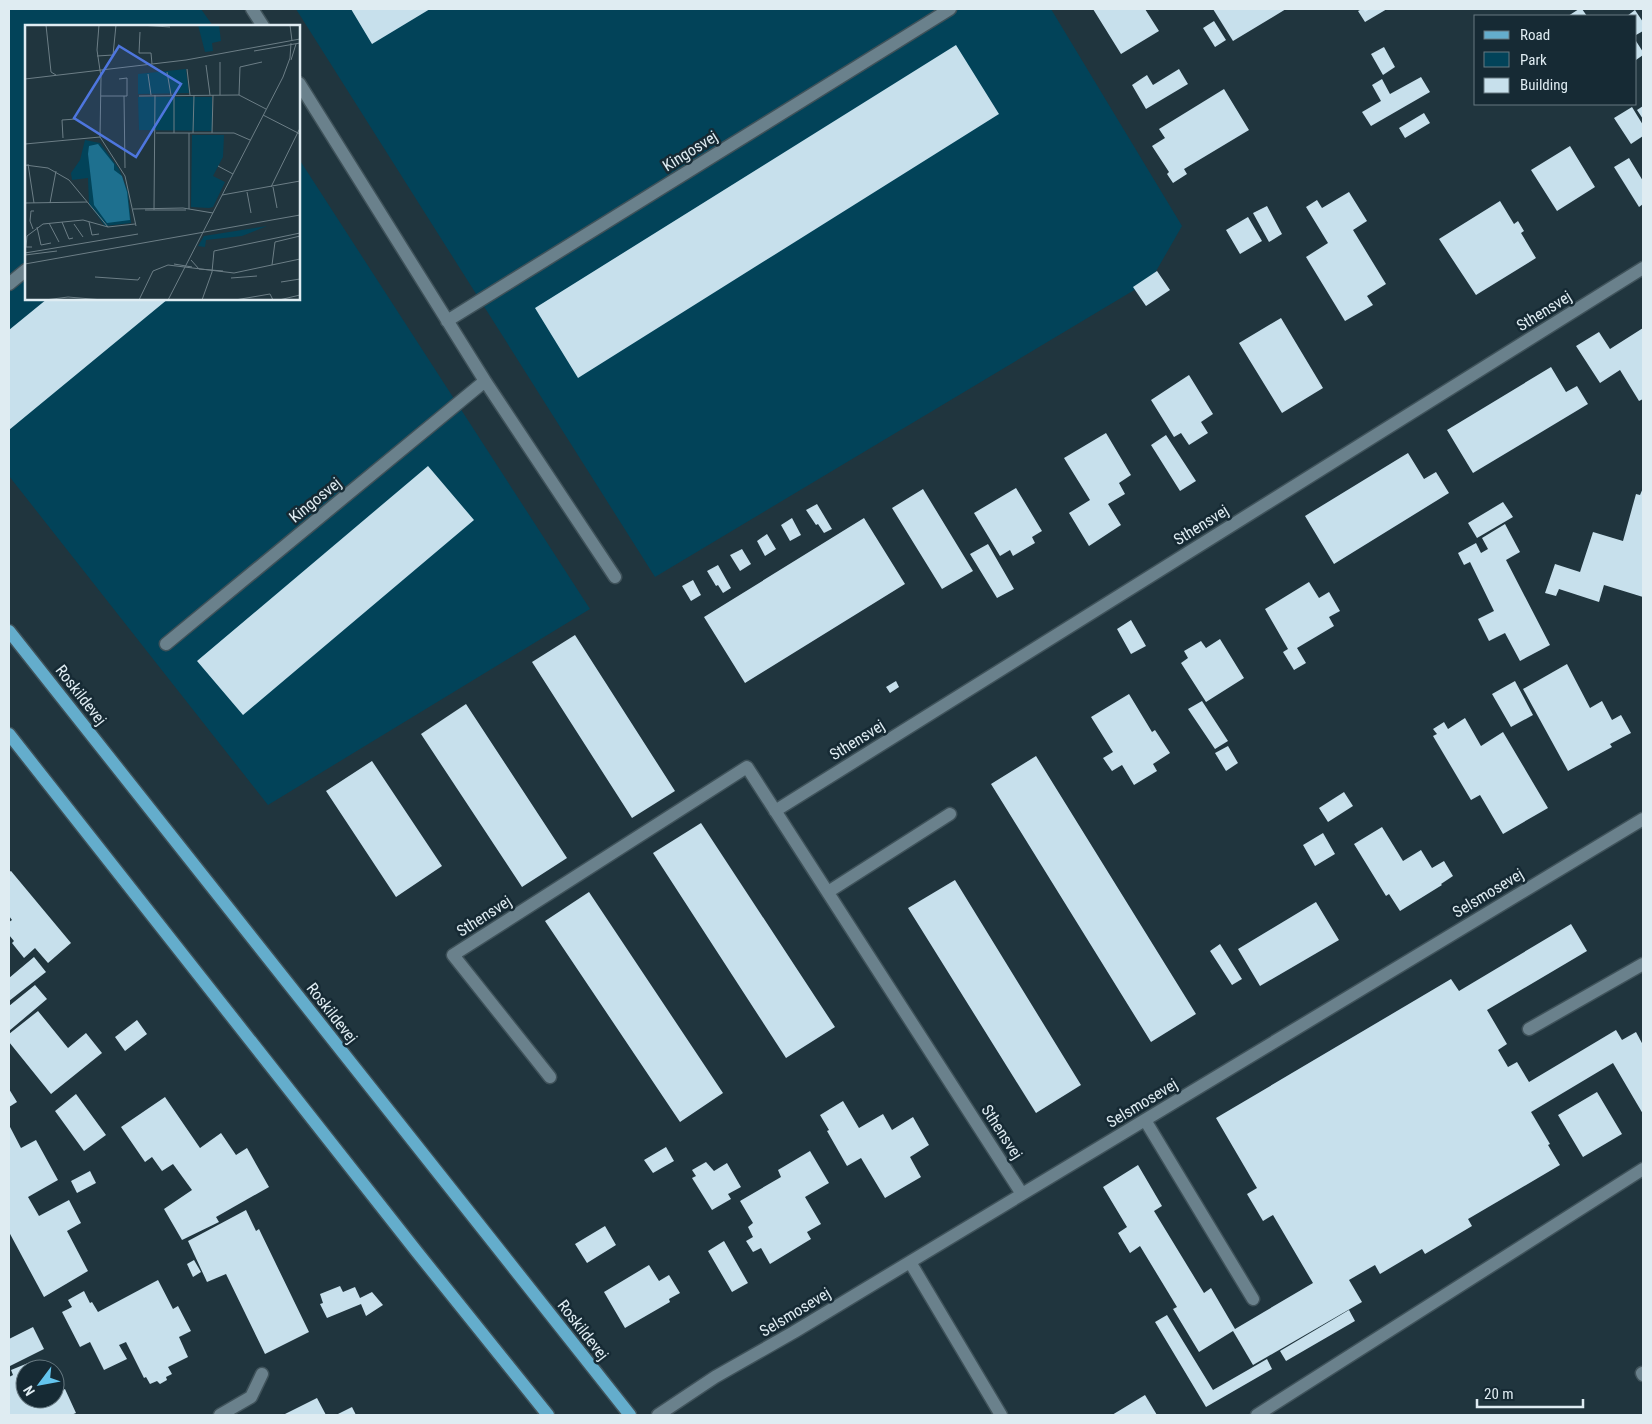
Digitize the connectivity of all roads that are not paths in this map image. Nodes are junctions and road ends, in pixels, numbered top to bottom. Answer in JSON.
{"nodes":[{"id":1,"x":252,"y":9,"type":"edge"},
{"id":2,"x":950,"y":9,"type":"edge"},
{"id":3,"x":262,"y":25,"type":"edge"},
{"id":4,"x":300,"y":85,"type":"edge"},
{"id":5,"x":1643,"y":268,"type":"edge"},
{"id":6,"x":25,"y":271,"type":"edge"},
{"id":7,"x":9,"y":284,"type":"edge"},
{"id":8,"x":447,"y":321,"type":"junction"},
{"id":9,"x":485,"y":381,"type":"junction"},
{"id":10,"x":615,"y":577,"type":"dead end"},
{"id":11,"x":9,"y":630,"type":"edge"},
{"id":12,"x":166,"y":644,"type":"dead end"},
{"id":13,"x":9,"y":734,"type":"edge"},
{"id":14,"x":775,"y":811,"type":"junction"},
{"id":15,"x":950,"y":814,"type":"dead end"},
{"id":16,"x":1643,"y":819,"type":"edge"},
{"id":17,"x":828,"y":892,"type":"junction"},
{"id":18,"x":1643,"y":964,"type":"edge"},
{"id":19,"x":1529,"y":1029,"type":"dead end"},
{"id":20,"x":550,"y":1077,"type":"dead end"},
{"id":21,"x":1145,"y":1120,"type":"junction"},
{"id":22,"x":1643,"y":1169,"type":"edge"},
{"id":23,"x":1022,"y":1194,"type":"junction"},
{"id":24,"x":910,"y":1262,"type":"junction"},
{"id":25,"x":1253,"y":1299,"type":"dead end"},
{"id":26,"x":262,"y":1374,"type":"dead end"},
{"id":27,"x":220,"y":1415,"type":"edge"},
{"id":28,"x":548,"y":1415,"type":"edge"},
{"id":29,"x":630,"y":1415,"type":"edge"},
{"id":30,"x":658,"y":1415,"type":"edge"},
{"id":31,"x":1001,"y":1415,"type":"edge"},
{"id":32,"x":1257,"y":1415,"type":"edge"}],
"edges":[{"from":1,"to":3,"type":"street"},
{"from":2,"to":8,"type":"street","name":"Kingosvej"},
{"from":4,"to":8,"type":"street"},
{"from":5,"to":14,"type":"street","name":"Sthensvej"},
{"from":6,"to":7,"type":"street"},
{"from":8,"to":9,"type":"street"},
{"from":9,"to":10,"type":"street"},
{"from":9,"to":12,"type":"street","name":"Kingosvej"},
{"from":11,"to":29,"type":"main road","name":"Roskildevej"},
{"from":13,"to":28,"type":"main road"},
{"from":14,"to":17,"type":"street","name":"Sthensvej"},
{"from":14,"to":20,"type":"street","name":"Sthensvej"},
{"from":15,"to":17,"type":"street"},
{"from":16,"to":21,"type":"street","name":"Selsmosevej"},
{"from":17,"to":23,"type":"street","name":"Sthensvej"},
{"from":18,"to":19,"type":"street"},
{"from":21,"to":23,"type":"street","name":"Selsmosevej"},
{"from":21,"to":25,"type":"street"},
{"from":22,"to":32,"type":"street"},
{"from":23,"to":24,"type":"street","name":"Selsmosevej"},
{"from":24,"to":30,"type":"street","name":"Selsmosevej"},
{"from":24,"to":31,"type":"street"},
{"from":26,"to":27,"type":"street"}]}
